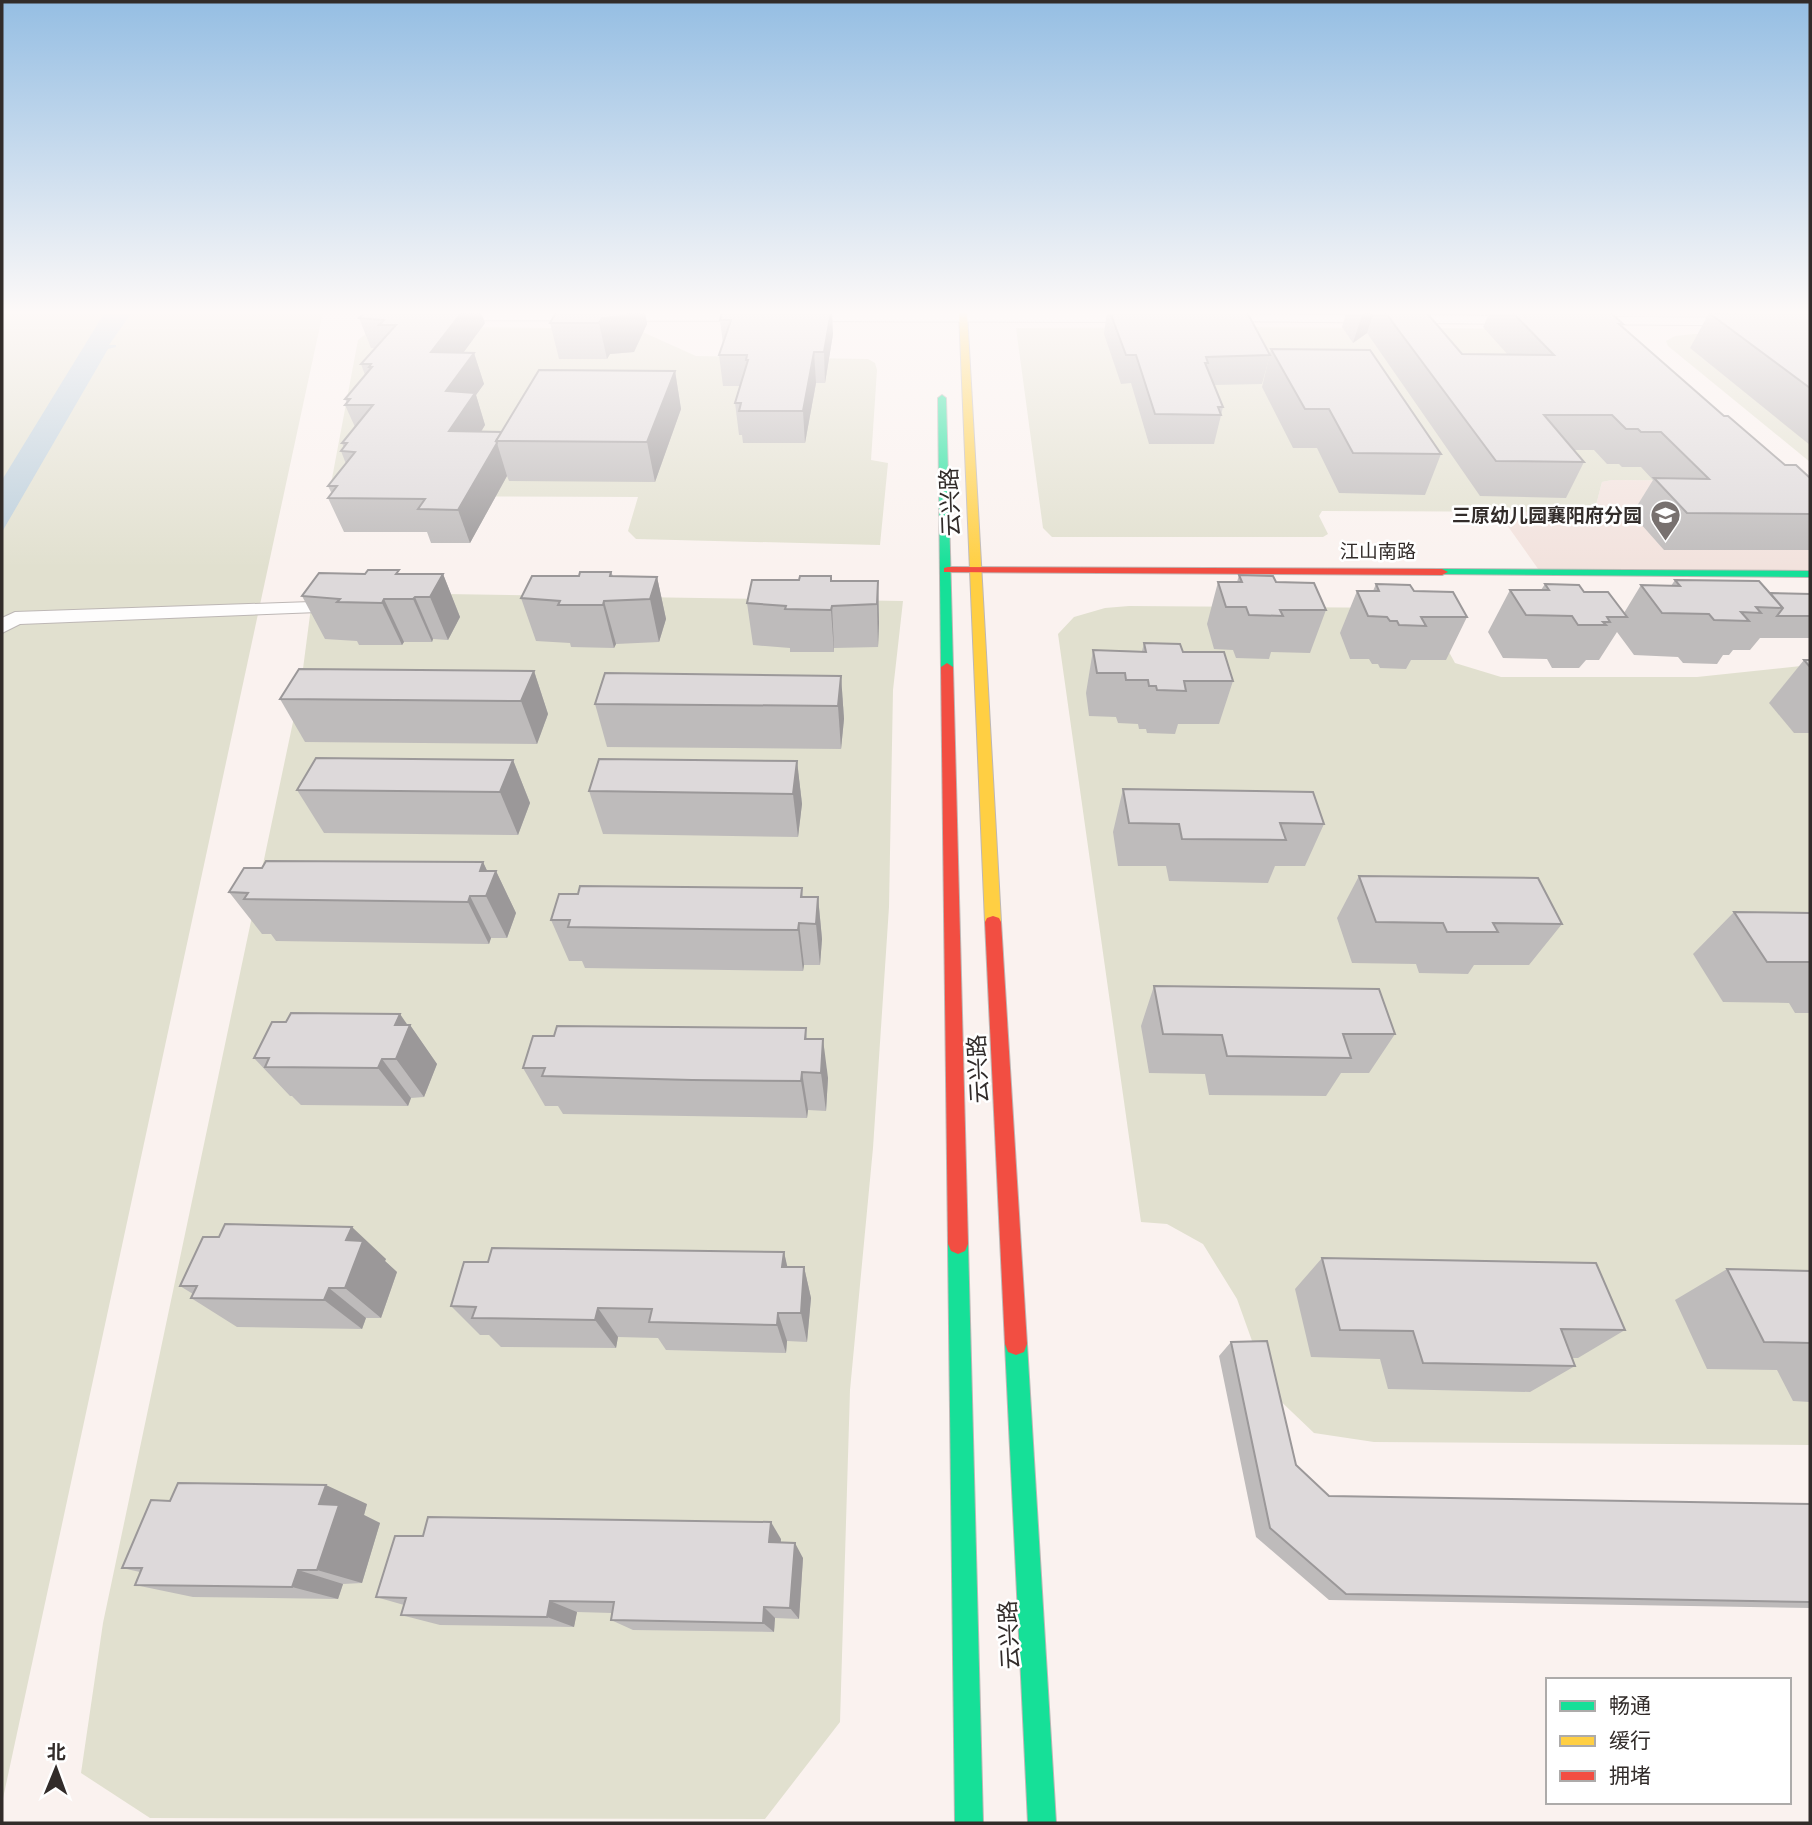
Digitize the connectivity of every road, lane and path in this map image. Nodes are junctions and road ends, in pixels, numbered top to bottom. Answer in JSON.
{"nodes":[{"id":1,"x":942,"y":397,"type":"edge"},
{"id":2,"x":967,"y":397,"type":"edge"},
{"id":3,"x":946,"y":570,"type":"junction"},
{"id":4,"x":974,"y":571,"type":"junction"},
{"id":5,"x":1810,"y":574,"type":"edge"},
{"id":6,"x":311,"y":608,"type":"edge"},
{"id":7,"x":2,"y":627,"type":"edge"},
{"id":8,"x":969,"y":1823,"type":"edge"},
{"id":9,"x":1042,"y":1823,"type":"edge"}],
"edges":[{"from":1,"to":3,"type":"street","name":"云兴路"},
{"from":2,"to":4,"type":"street","name":"云兴路"},
{"from":3,"to":4,"type":"street","name":"江山南路"},
{"from":3,"to":8,"type":"street","name":"云兴路"},
{"from":4,"to":5,"type":"street","name":"江山南路"},
{"from":4,"to":9,"type":"street","name":"云兴路"},
{"from":6,"to":7,"type":"street"}]}
